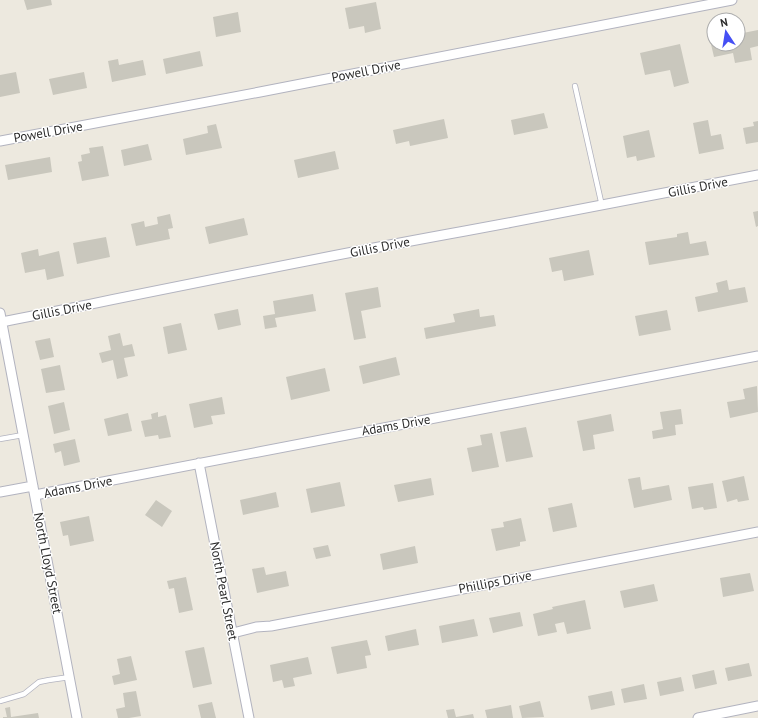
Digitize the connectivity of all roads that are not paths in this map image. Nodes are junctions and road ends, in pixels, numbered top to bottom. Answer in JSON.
{"nodes":[{"id":1,"x":732,"y":0,"type":"edge"},
{"id":2,"x":575,"y":86,"type":"dead end"},
{"id":3,"x":0,"y":141,"type":"edge"},
{"id":4,"x":758,"y":175,"type":"edge"},
{"id":5,"x":602,"y":206,"type":"junction"},
{"id":6,"x":1,"y":318,"type":"edge"},
{"id":7,"x":758,"y":356,"type":"edge"},
{"id":8,"x":23,"y":435,"type":"junction"},
{"id":9,"x":0,"y":439,"type":"edge"},
{"id":10,"x":200,"y":463,"type":"junction"},
{"id":11,"x":34,"y":490,"type":"junction"},
{"id":12,"x":0,"y":492,"type":"edge"},
{"id":13,"x":758,"y":532,"type":"edge"},
{"id":14,"x":233,"y":633,"type":"junction"},
{"id":15,"x":70,"y":677,"type":"junction"},
{"id":16,"x":0,"y":701,"type":"edge"},
{"id":17,"x":758,"y":706,"type":"edge"},
{"id":18,"x":77,"y":718,"type":"edge"},
{"id":19,"x":249,"y":718,"type":"edge"},
{"id":20,"x":698,"y":718,"type":"edge"}],
"edges":[{"from":1,"to":3,"type":"street","name":"Powell Drive"},
{"from":2,"to":5,"type":"lane"},
{"from":4,"to":5,"type":"street","name":"Gillis Drive"},
{"from":5,"to":6,"type":"street","name":"Gillis Drive"},
{"from":6,"to":8,"type":"street","name":"North Lloyd Street"},
{"from":7,"to":10,"type":"street","name":"Adams Drive"},
{"from":8,"to":9,"type":"lane"},
{"from":8,"to":11,"type":"street","name":"North Lloyd Street"},
{"from":10,"to":11,"type":"street","name":"Adams Drive"},
{"from":10,"to":14,"type":"street","name":"North Pearl Street"},
{"from":11,"to":12,"type":"street","name":"Adams Drive"},
{"from":11,"to":15,"type":"street","name":"North Lloyd Street"},
{"from":13,"to":14,"type":"street","name":"Phillips Drive"},
{"from":14,"to":19,"type":"street","name":"North Pearl Street"},
{"from":15,"to":16,"type":"lane"},
{"from":15,"to":18,"type":"street","name":"North Lloyd Street"},
{"from":17,"to":20,"type":"street"}]}
